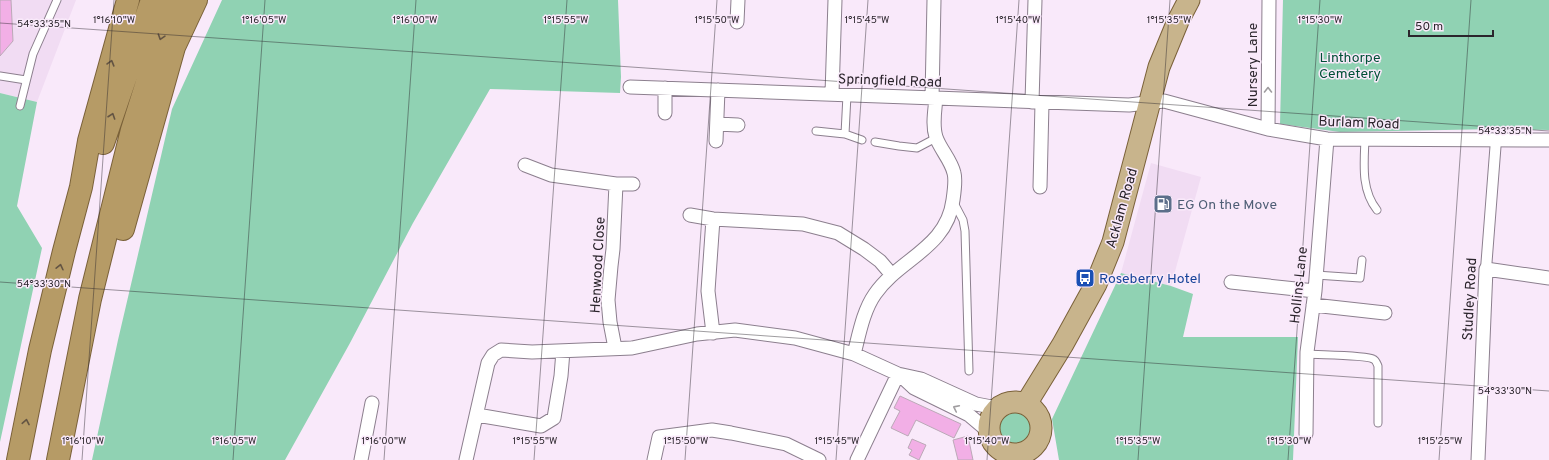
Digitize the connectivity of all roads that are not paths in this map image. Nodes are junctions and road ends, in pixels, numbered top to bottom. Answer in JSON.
{"nodes":[{"id":1,"x":57,"y":0,"type":"edge"},
{"id":2,"x":128,"y":0,"type":"edge"},
{"id":3,"x":152,"y":0,"type":"edge"},
{"id":4,"x":173,"y":0,"type":"edge"},
{"id":5,"x":196,"y":0,"type":"edge"},
{"id":6,"x":738,"y":0,"type":"edge"},
{"id":7,"x":835,"y":0,"type":"edge"},
{"id":8,"x":934,"y":0,"type":"edge"},
{"id":9,"x":1035,"y":0,"type":"edge"},
{"id":10,"x":1189,"y":0,"type":"edge"},
{"id":11,"x":1269,"y":0,"type":"edge"},
{"id":12,"x":737,"y":22,"type":"dead end"},
{"id":13,"x":0,"y":76,"type":"edge"},
{"id":14,"x":26,"y":80,"type":"junction"},
{"id":15,"x":630,"y":87,"type":"dead end"},
{"id":16,"x":665,"y":88,"type":"junction"},
{"id":17,"x":718,"y":90,"type":"junction"},
{"id":18,"x":832,"y":94,"type":"junction"},
{"id":19,"x":847,"y":95,"type":"junction"},
{"id":20,"x":934,"y":98,"type":"junction"},
{"id":21,"x":1037,"y":102,"type":"junction"},
{"id":22,"x":158,"y":103,"type":"junction"},
{"id":23,"x":1149,"y":103,"type":"junction"},
{"id":24,"x":20,"y":106,"type":"dead end"},
{"id":25,"x":665,"y":112,"type":"dead end"},
{"id":26,"x":717,"y":124,"type":"junction"},
{"id":27,"x":738,"y":125,"type":"dead end"},
{"id":28,"x":1268,"y":129,"type":"junction"},
{"id":29,"x":816,"y":132,"type":"dead end"},
{"id":30,"x":845,"y":134,"type":"junction"},
{"id":31,"x":1327,"y":139,"type":"junction"},
{"id":32,"x":1365,"y":139,"type":"junction"},
{"id":33,"x":862,"y":140,"type":"dead end"},
{"id":34,"x":1496,"y":140,"type":"junction"},
{"id":35,"x":1549,"y":140,"type":"edge"},
{"id":36,"x":716,"y":141,"type":"dead end"},
{"id":37,"x":875,"y":142,"type":"dead end"},
{"id":38,"x":938,"y":142,"type":"junction"},
{"id":39,"x":525,"y":165,"type":"dead end"},
{"id":40,"x":616,"y":184,"type":"junction"},
{"id":41,"x":633,"y":184,"type":"dead end"},
{"id":42,"x":81,"y":187,"type":"junction"},
{"id":43,"x":1040,"y":188,"type":"dead end"},
{"id":44,"x":953,"y":201,"type":"junction"},
{"id":45,"x":1377,"y":210,"type":"dead end"},
{"id":46,"x":690,"y":215,"type":"dead end"},
{"id":47,"x":713,"y":219,"type":"junction"},
{"id":48,"x":110,"y":222,"type":"junction"},
{"id":49,"x":1362,"y":260,"type":"dead end"},
{"id":50,"x":1486,"y":269,"type":"junction"},
{"id":51,"x":892,"y":275,"type":"junction"},
{"id":52,"x":1316,"y":275,"type":"junction"},
{"id":53,"x":1549,"y":278,"type":"edge"},
{"id":54,"x":1231,"y":282,"type":"dead end"},
{"id":55,"x":1315,"y":291,"type":"junction"},
{"id":56,"x":1313,"y":305,"type":"junction"},
{"id":57,"x":1385,"y":313,"type":"dead end"},
{"id":58,"x":713,"y":332,"type":"junction"},
{"id":59,"x":615,"y":348,"type":"junction"},
{"id":60,"x":563,"y":351,"type":"junction"},
{"id":61,"x":854,"y":354,"type":"junction"},
{"id":62,"x":1307,"y":354,"type":"junction"},
{"id":63,"x":969,"y":371,"type":"dead end"},
{"id":64,"x":898,"y":374,"type":"junction"},
{"id":65,"x":74,"y":384,"type":"junction"},
{"id":66,"x":372,"y":403,"type":"dead end"},
{"id":67,"x":1026,"y":404,"type":"junction"},
{"id":68,"x":997,"y":408,"type":"junction"},
{"id":69,"x":478,"y":414,"type":"junction"},
{"id":70,"x":1378,"y":423,"type":"dead end"},
{"id":71,"x":988,"y":431,"type":"junction"},
{"id":72,"x":1306,"y":434,"type":"dead end"},
{"id":73,"x":1005,"y":457,"type":"edge"},
{"id":74,"x":18,"y":460,"type":"edge"},
{"id":75,"x":58,"y":460,"type":"edge"},
{"id":76,"x":362,"y":460,"type":"edge"},
{"id":77,"x":466,"y":460,"type":"edge"},
{"id":78,"x":654,"y":460,"type":"edge"},
{"id":79,"x":820,"y":460,"type":"edge"},
{"id":80,"x":857,"y":460,"type":"edge"},
{"id":81,"x":1478,"y":460,"type":"edge"}],
"edges":[{"from":1,"to":14,"type":"lane"},
{"from":42,"to":2,"type":"highway","one_way":true},
{"from":42,"to":3,"type":"highway","one_way":true},
{"from":4,"to":48,"type":"highway","one_way":true},
{"from":5,"to":22,"type":"highway"},
{"from":6,"to":12,"type":"street"},
{"from":7,"to":18,"type":"street"},
{"from":8,"to":20,"type":"street"},
{"from":9,"to":21,"type":"street"},
{"from":10,"to":23,"type":"main road","name":"Acklam Road"},
{"from":28,"to":11,"type":"street","name":"Nursery Lane","one_way":true},
{"from":13,"to":14,"type":"lane"},
{"from":14,"to":24,"type":"lane"},
{"from":15,"to":16,"type":"street","name":"Springfield Road"},
{"from":16,"to":17,"type":"street","name":"Springfield Road"},
{"from":16,"to":25,"type":"street"},
{"from":17,"to":18,"type":"street","name":"Springfield Road"},
{"from":17,"to":26,"type":"street"},
{"from":18,"to":19,"type":"street","name":"Springfield Road"},
{"from":19,"to":20,"type":"street","name":"Springfield Road"},
{"from":19,"to":30,"type":"lane"},
{"from":20,"to":21,"type":"street","name":"Springfield Road"},
{"from":20,"to":38,"type":"street"},
{"from":21,"to":23,"type":"street","name":"Springfield Road"},
{"from":21,"to":43,"type":"street"},
{"from":22,"to":48,"type":"highway"},
{"from":22,"to":65,"type":"highway"},
{"from":23,"to":28,"type":"street","name":"Burlam Road"},
{"from":23,"to":67,"type":"main road","name":"Acklam Road"},
{"from":26,"to":27,"type":"street"},
{"from":26,"to":36,"type":"street"},
{"from":28,"to":31,"type":"street","name":"Burlam Road"},
{"from":29,"to":30,"type":"lane"},
{"from":30,"to":33,"type":"lane"},
{"from":31,"to":32,"type":"street","name":"Burlam Road"},
{"from":31,"to":52,"type":"street","name":"Hollins Lane"},
{"from":32,"to":34,"type":"street","name":"Burlam Road"},
{"from":32,"to":45,"type":"lane"},
{"from":34,"to":35,"type":"street","name":"Burlam Road"},
{"from":34,"to":50,"type":"street","name":"Studley Road"},
{"from":37,"to":38,"type":"lane"},
{"from":38,"to":44,"type":"street"},
{"from":39,"to":40,"type":"street"},
{"from":40,"to":41,"type":"street"},
{"from":40,"to":59,"type":"street","name":"Henwood Close"},
{"from":74,"to":42,"type":"highway","one_way":true},
{"from":44,"to":51,"type":"street"},
{"from":44,"to":63,"type":"lane"},
{"from":46,"to":47,"type":"street"},
{"from":47,"to":51,"type":"street"},
{"from":47,"to":58,"type":"street"},
{"from":48,"to":65,"type":"highway"},
{"from":49,"to":52,"type":"lane"},
{"from":50,"to":53,"type":"street"},
{"from":50,"to":81,"type":"street","name":"Studley Road"},
{"from":51,"to":61,"type":"street"},
{"from":52,"to":55,"type":"street","name":"Hollins Lane"},
{"from":54,"to":55,"type":"street"},
{"from":55,"to":56,"type":"street","name":"Hollins Lane"},
{"from":56,"to":57,"type":"street"},
{"from":56,"to":62,"type":"street","name":"Hollins Lane"},
{"from":58,"to":59,"type":"street"},
{"from":58,"to":61,"type":"street"},
{"from":59,"to":60,"type":"street"},
{"from":60,"to":69,"type":"street"},
{"from":60,"to":69,"type":"street"},
{"from":61,"to":64,"type":"street"},
{"from":62,"to":70,"type":"lane"},
{"from":62,"to":72,"type":"street","name":"Hollins Lane"},
{"from":64,"to":68,"type":"street"},
{"from":71,"to":64,"type":"street","one_way":true},
{"from":64,"to":80,"type":"street"},
{"from":65,"to":75,"type":"highway"},
{"from":66,"to":76,"type":"street"},
{"from":67,"to":68,"type":"main road"},
{"from":67,"to":73,"type":"main road"},
{"from":68,"to":71,"type":"main road"},
{"from":69,"to":77,"type":"street"},
{"from":71,"to":73,"type":"main road"},
{"from":78,"to":79,"type":"street"}]}
